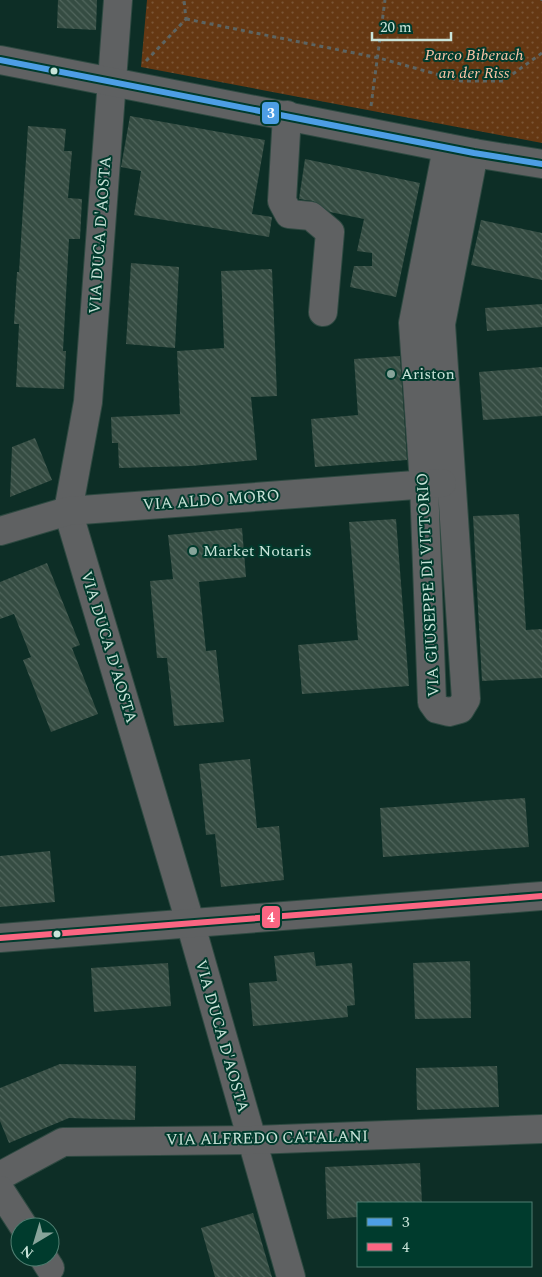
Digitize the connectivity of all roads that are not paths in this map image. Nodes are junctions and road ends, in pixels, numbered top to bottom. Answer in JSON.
{"nodes":[{"id":1,"x":118,"y":0,"type":"edge"},
{"id":2,"x":0,"y":60,"type":"edge"},
{"id":3,"x":112,"y":80,"type":"junction"},
{"id":4,"x":287,"y":115,"type":"junction"},
{"id":5,"x":447,"y":148,"type":"junction"},
{"id":6,"x":474,"y":153,"type":"junction"},
{"id":7,"x":542,"y":164,"type":"edge"},
{"id":8,"x":323,"y":312,"type":"dead end"},
{"id":9,"x":452,"y":482,"type":"junction"},
{"id":10,"x":424,"y":484,"type":"junction"},
{"id":11,"x":68,"y":511,"type":"junction"},
{"id":12,"x":0,"y":530,"type":"edge"},
{"id":13,"x":542,"y":896,"type":"edge"},
{"id":14,"x":190,"y":922,"type":"junction"},
{"id":15,"x":0,"y":938,"type":"edge"},
{"id":16,"x":542,"y":1129,"type":"edge"},
{"id":17,"x":252,"y":1140,"type":"junction"},
{"id":18,"x":0,"y":1176,"type":"edge"},
{"id":19,"x":0,"y":1190,"type":"edge"},
{"id":20,"x":18,"y":1217,"type":"edge"},
{"id":21,"x":291,"y":1277,"type":"edge"}],
"edges":[{"from":1,"to":3,"type":"street","name":"VIA DUCA D'AOSTA"},
{"from":2,"to":3,"type":"street"},
{"from":3,"to":4,"type":"street"},
{"from":3,"to":11,"type":"street","name":"VIA DUCA D'AOSTA"},
{"from":4,"to":5,"type":"street"},
{"from":4,"to":8,"type":"street"},
{"from":5,"to":6,"type":"street"},
{"from":5,"to":10,"type":"street","name":"VIA GIUSEPPE DI VITTORIO"},
{"from":6,"to":7,"type":"street"},
{"from":6,"to":9,"type":"street","name":"VIA GIUSEPPE DI VITTORIO"},
{"from":9,"to":10,"type":"street","name":"VIA ALDO MORO"},
{"from":9,"to":10,"type":"street","name":"VIA GIUSEPPE DI VITTORIO"},
{"from":10,"to":11,"type":"street","name":"VIA ALDO MORO"},
{"from":11,"to":12,"type":"street","name":"VIA ALDO MORO"},
{"from":11,"to":14,"type":"street","name":"VIA DUCA D'AOSTA"},
{"from":13,"to":14,"type":"street"},
{"from":14,"to":15,"type":"street"},
{"from":14,"to":17,"type":"street","name":"VIA DUCA D'AOSTA"},
{"from":16,"to":17,"type":"street","name":"VIA ALFREDO CATALANI"},
{"from":17,"to":18,"type":"street","name":"VIA ALFREDO CATALANI"},
{"from":17,"to":21,"type":"street","name":"VIA DUCA D'AOSTA"},
{"from":19,"to":20,"type":"street"}]}
